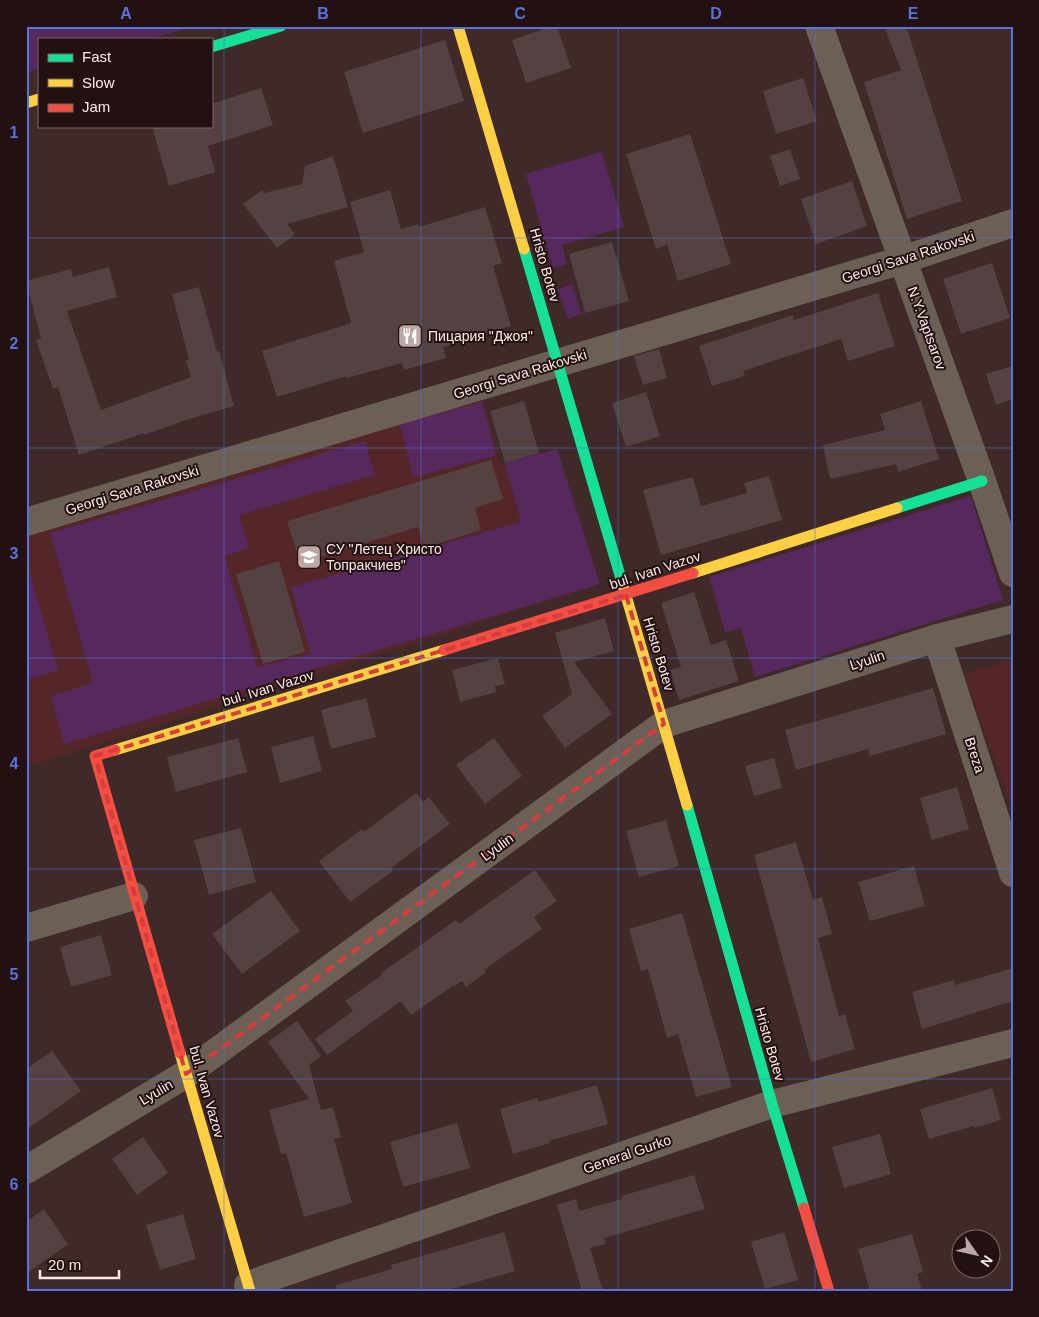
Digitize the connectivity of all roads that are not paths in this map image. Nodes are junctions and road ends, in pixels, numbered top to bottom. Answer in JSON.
{"nodes":[{"id":1,"x":281,"y":26,"type":"edge"},
{"id":2,"x":458,"y":26,"type":"edge"},
{"id":3,"x":819,"y":26,"type":"edge"},
{"id":4,"x":212,"y":47,"type":"edge"},
{"id":5,"x":38,"y":99,"type":"edge"},
{"id":6,"x":26,"y":103,"type":"edge"},
{"id":7,"x":1013,"y":223,"type":"edge"},
{"id":8,"x":902,"y":260,"type":"junction"},
{"id":9,"x":558,"y":363,"type":"junction"},
{"id":10,"x":982,"y":481,"type":"junction"},
{"id":11,"x":26,"y":522,"type":"edge"},
{"id":12,"x":1013,"y":573,"type":"edge"},
{"id":13,"x":626,"y":595,"type":"junction"},
{"id":14,"x":1013,"y":619,"type":"edge"},
{"id":15,"x":937,"y":638,"type":"junction"},
{"id":16,"x":664,"y":724,"type":"junction"},
{"id":17,"x":1013,"y":873,"type":"edge"},
{"id":18,"x":134,"y":896,"type":"junction"},
{"id":19,"x":26,"y":928,"type":"edge"},
{"id":20,"x":1013,"y":1043,"type":"edge"},
{"id":21,"x":186,"y":1074,"type":"junction"},
{"id":22,"x":772,"y":1104,"type":"junction"},
{"id":23,"x":26,"y":1170,"type":"edge"},
{"id":24,"x":249,"y":1288,"type":"edge"},
{"id":25,"x":829,"y":1291,"type":"edge"}],
"edges":[{"from":1,"to":4,"type":"street"},
{"from":2,"to":9,"type":"street","name":"Hristo Botev"},
{"from":3,"to":8,"type":"street","name":"N.Y.Vaptsarov"},
{"from":5,"to":6,"type":"street"},
{"from":7,"to":8,"type":"street","name":"Georgi Sava Rakovski"},
{"from":8,"to":9,"type":"street","name":"Georgi Sava Rakovski"},
{"from":8,"to":10,"type":"street","name":"N.Y.Vaptsarov"},
{"from":9,"to":11,"type":"street","name":"Georgi Sava Rakovski"},
{"from":9,"to":13,"type":"street","name":"Hristo Botev"},
{"from":10,"to":12,"type":"street","name":"N.Y.Vaptsarov"},
{"from":10,"to":13,"type":"street","name":"bul. Ivan Vazov"},
{"from":13,"to":16,"type":"street","name":"Hristo Botev"},
{"from":13,"to":18,"type":"street","name":"bul. Ivan Vazov"},
{"from":14,"to":15,"type":"street","name":"Lyulin"},
{"from":15,"to":16,"type":"street","name":"Lyulin"},
{"from":15,"to":17,"type":"street","name":"Breza"},
{"from":16,"to":21,"type":"street","name":"Lyulin"},
{"from":16,"to":22,"type":"street","name":"Hristo Botev"},
{"from":18,"to":19,"type":"street"},
{"from":18,"to":21,"type":"street","name":"bul. Ivan Vazov"},
{"from":20,"to":22,"type":"street","name":"General Gurko"},
{"from":21,"to":23,"type":"street","name":"Lyulin"},
{"from":21,"to":24,"type":"street","name":"bul. Ivan Vazov"},
{"from":22,"to":24,"type":"street","name":"General Gurko"},
{"from":22,"to":25,"type":"street","name":"Hristo Botev"}]}
